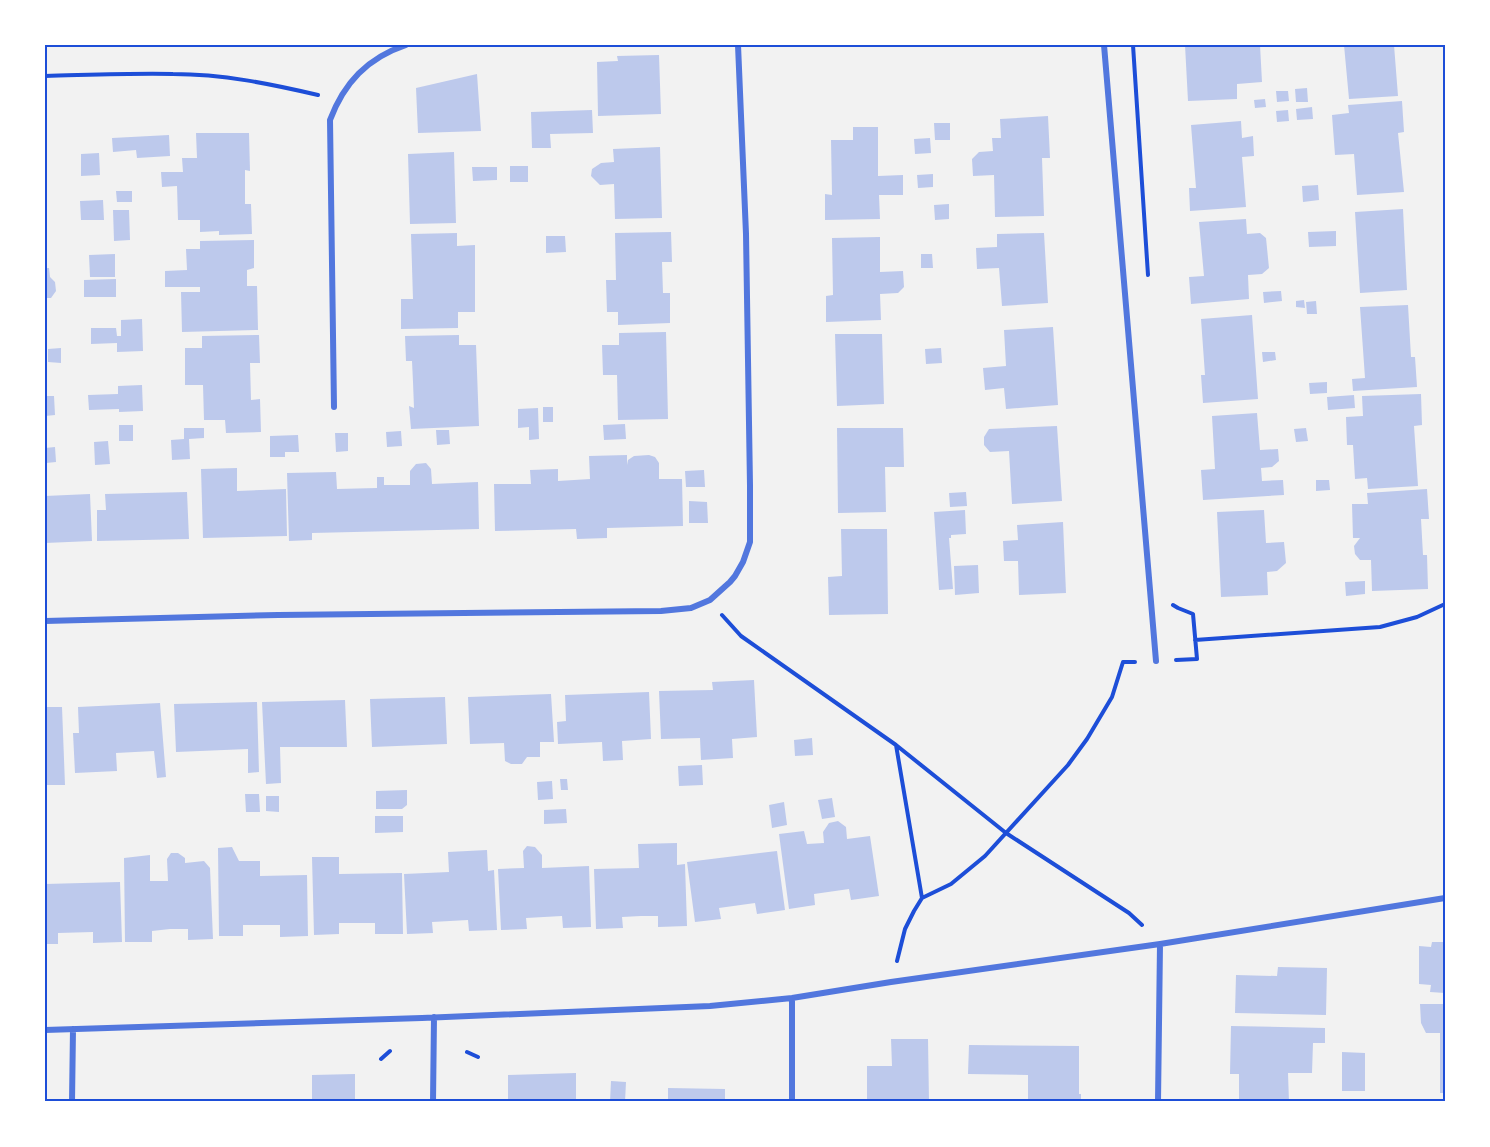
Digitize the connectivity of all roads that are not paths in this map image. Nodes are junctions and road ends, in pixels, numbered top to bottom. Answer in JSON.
{"nodes":[{"id":1,"x":406,"y":45,"type":"edge"},
{"id":2,"x":738,"y":45,"type":"edge"},
{"id":3,"x":1104,"y":45,"type":"edge"},
{"id":4,"x":334,"y":407,"type":"dead end"},
{"id":5,"x":45,"y":621,"type":"edge"},
{"id":6,"x":1156,"y":661,"type":"road end"},
{"id":7,"x":1445,"y":898,"type":"edge"},
{"id":8,"x":1160,"y":944,"type":"junction"},
{"id":9,"x":792,"y":998,"type":"junction"},
{"id":10,"x":434,"y":1017,"type":"junction"},
{"id":11,"x":73,"y":1029,"type":"junction"},
{"id":12,"x":45,"y":1030,"type":"edge"},
{"id":13,"x":72,"y":1102,"type":"edge"},
{"id":14,"x":433,"y":1102,"type":"edge"},
{"id":15,"x":792,"y":1102,"type":"edge"},
{"id":16,"x":1158,"y":1102,"type":"edge"}],
"edges":[{"from":1,"to":4,"type":"street"},
{"from":2,"to":5,"type":"street"},
{"from":3,"to":6,"type":"street"},
{"from":7,"to":8,"type":"street"},
{"from":8,"to":9,"type":"street"},
{"from":8,"to":16,"type":"street"},
{"from":9,"to":10,"type":"street"},
{"from":9,"to":15,"type":"street"},
{"from":10,"to":11,"type":"street"},
{"from":10,"to":14,"type":"street"},
{"from":11,"to":12,"type":"street"},
{"from":11,"to":13,"type":"street"}]}
